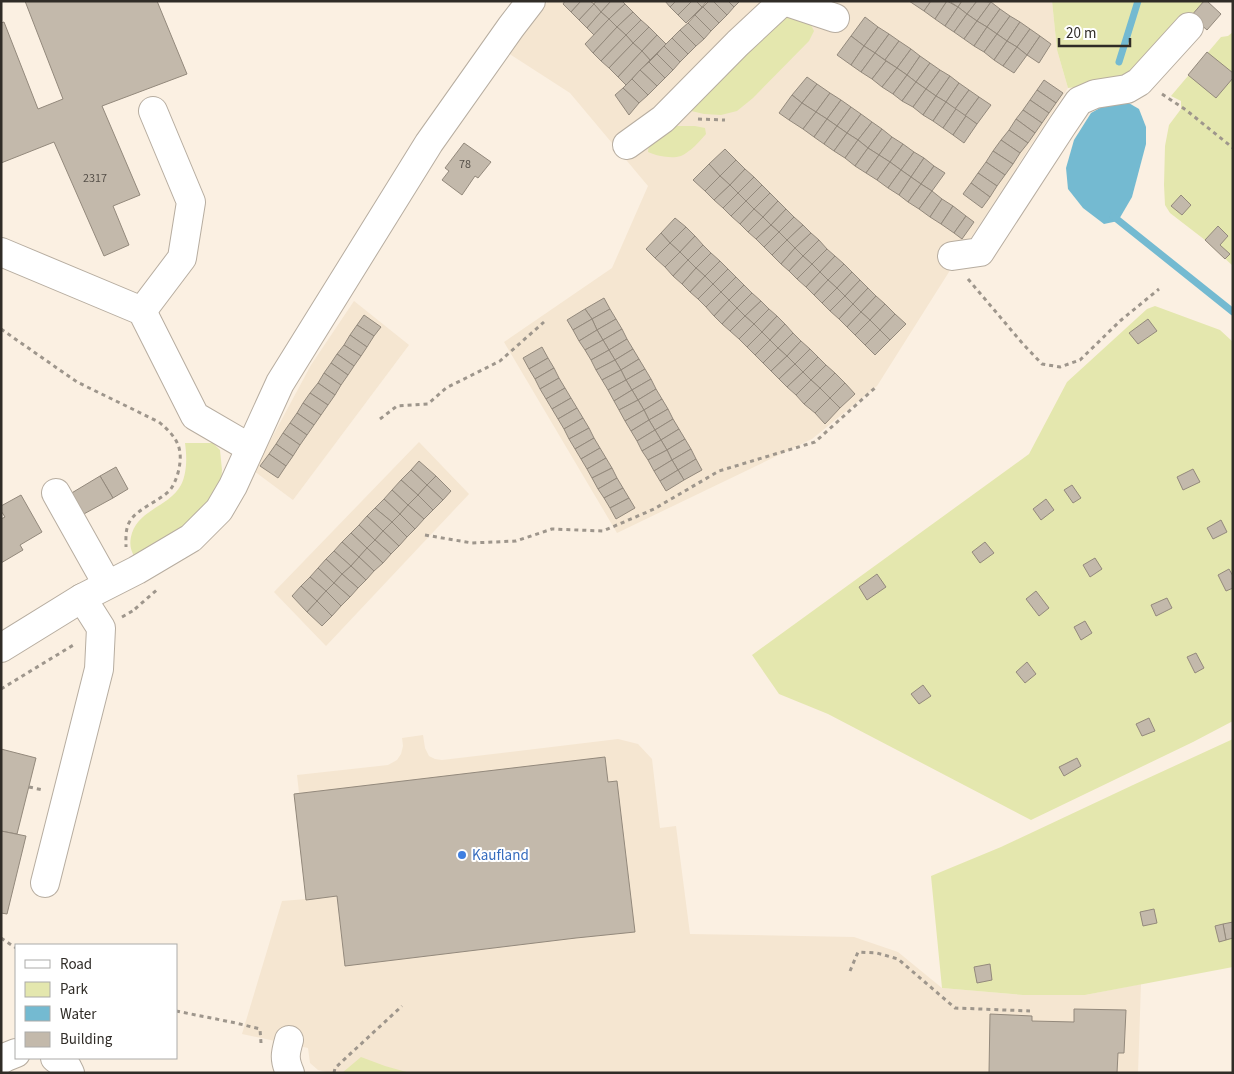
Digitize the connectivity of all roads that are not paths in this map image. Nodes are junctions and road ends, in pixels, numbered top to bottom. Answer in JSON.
{"nodes":[{"id":1,"x":531,"y":1,"type":"edge"},
{"id":2,"x":784,"y":1,"type":"edge"},
{"id":3,"x":835,"y":18,"type":"dead end"},
{"id":4,"x":1189,"y":27,"type":"dead end"},
{"id":5,"x":153,"y":111,"type":"dead end"},
{"id":6,"x":627,"y":145,"type":"dead end"},
{"id":7,"x":1,"y":252,"type":"edge"},
{"id":8,"x":952,"y":256,"type":"road end"},
{"id":9,"x":142,"y":311,"type":"junction"},
{"id":10,"x":250,"y":448,"type":"junction"},
{"id":11,"x":56,"y":493,"type":"dead end"},
{"id":12,"x":107,"y":584,"type":"junction"},
{"id":13,"x":82,"y":598,"type":"junction"},
{"id":14,"x":1,"y":648,"type":"edge"},
{"id":15,"x":45,"y":883,"type":"dead end"},
{"id":16,"x":289,"y":1040,"type":"dead end"},
{"id":17,"x":15,"y":1053,"type":"edge"},
{"id":18,"x":56,"y":1059,"type":"edge"},
{"id":19,"x":1,"y":1060,"type":"edge"},
{"id":20,"x":70,"y":1073,"type":"edge"},
{"id":21,"x":290,"y":1073,"type":"edge"}],
"edges":[{"from":1,"to":10,"type":"street"},
{"from":2,"to":3,"type":"street"},
{"from":2,"to":6,"type":"street"},
{"from":4,"to":8,"type":"street"},
{"from":5,"to":9,"type":"street"},
{"from":7,"to":9,"type":"street"},
{"from":9,"to":10,"type":"street"},
{"from":10,"to":12,"type":"street"},
{"from":11,"to":12,"type":"street"},
{"from":12,"to":13,"type":"street"},
{"from":13,"to":14,"type":"street"},
{"from":13,"to":15,"type":"street"},
{"from":16,"to":21,"type":"street"},
{"from":17,"to":19,"type":"street"},
{"from":18,"to":20,"type":"street"}]}
